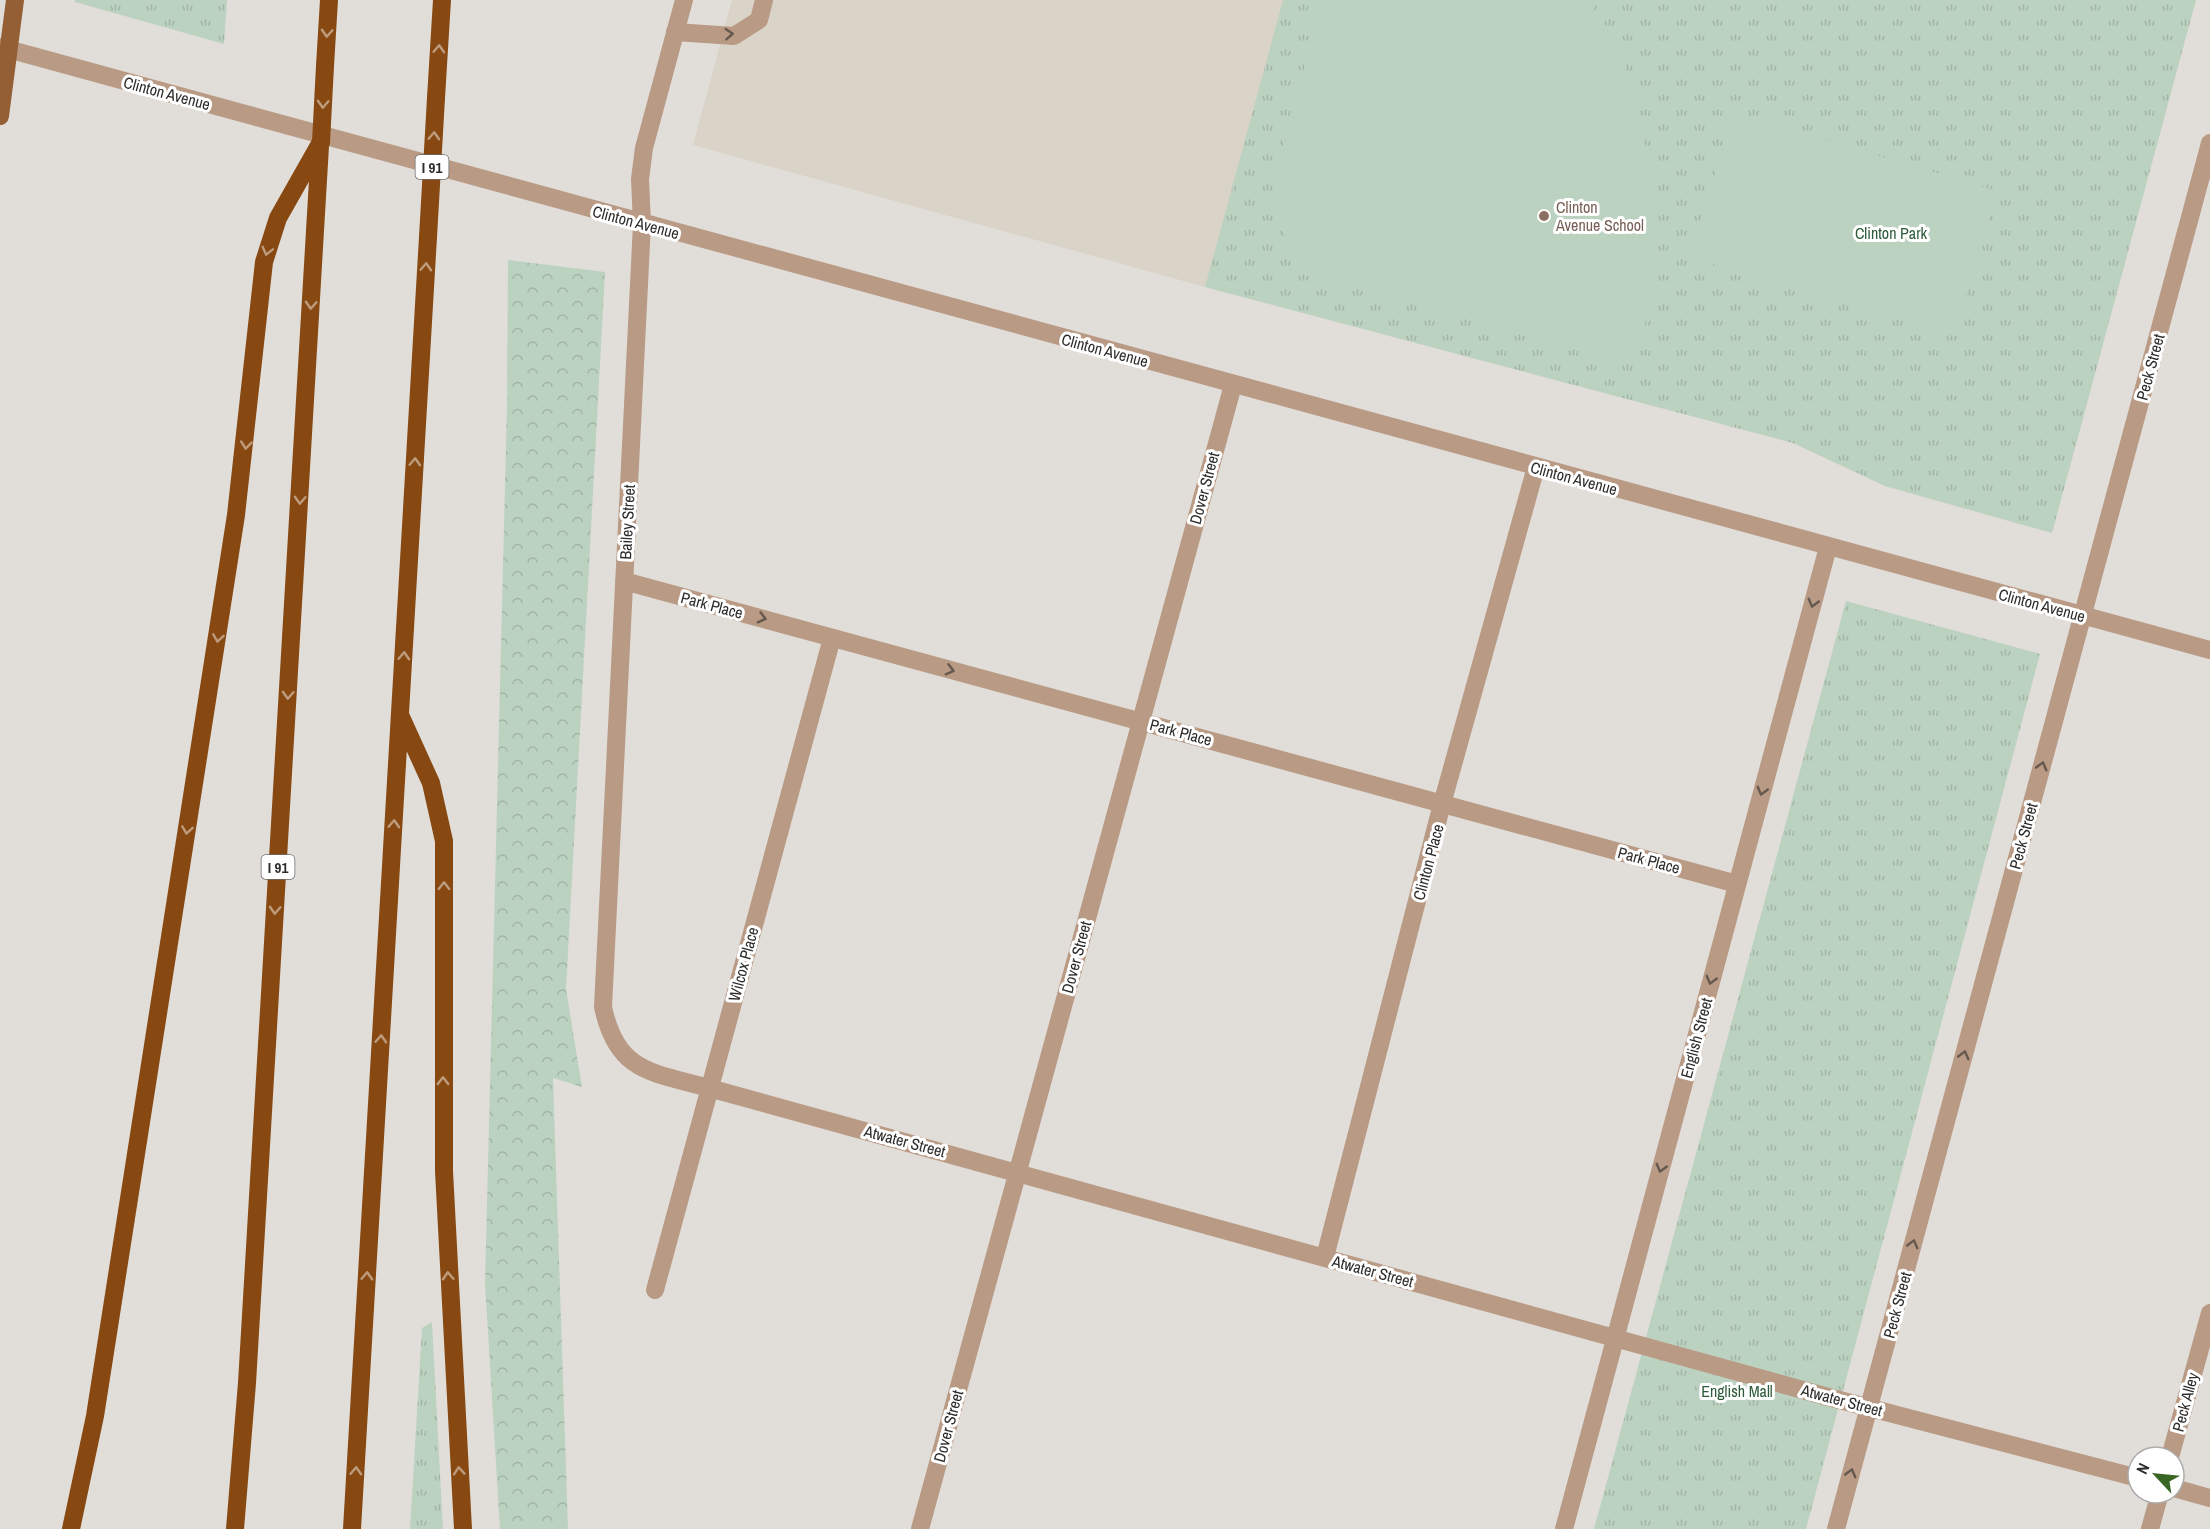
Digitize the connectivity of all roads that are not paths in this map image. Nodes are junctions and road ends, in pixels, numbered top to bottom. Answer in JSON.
{"nodes":[{"id":1,"x":15,"y":0,"type":"edge"},
{"id":2,"x":329,"y":0,"type":"edge"},
{"id":3,"x":442,"y":0,"type":"edge"},
{"id":4,"x":684,"y":0,"type":"edge"},
{"id":5,"x":764,"y":0,"type":"edge"},
{"id":6,"x":675,"y":32,"type":"junction"},
{"id":7,"x":4,"y":48,"type":"edge"},
{"id":8,"x":0,"y":116,"type":"edge"},
{"id":9,"x":321,"y":142,"type":"junction"},
{"id":10,"x":2210,"y":142,"type":"edge"},
{"id":11,"x":642,"y":224,"type":"junction"},
{"id":12,"x":1233,"y":385,"type":"junction"},
{"id":13,"x":1536,"y":467,"type":"junction"},
{"id":14,"x":1828,"y":547,"type":"junction"},
{"id":15,"x":624,"y":581,"type":"junction"},
{"id":16,"x":2082,"y":616,"type":"junction"},
{"id":17,"x":832,"y":638,"type":"junction"},
{"id":18,"x":2210,"y":650,"type":"edge"},
{"id":19,"x":400,"y":715,"type":"junction"},
{"id":20,"x":1141,"y":722,"type":"junction"},
{"id":21,"x":1442,"y":804,"type":"junction"},
{"id":22,"x":1737,"y":884,"type":"junction"},
{"id":23,"x":616,"y":1047,"type":"joint"},
{"id":24,"x":709,"y":1088,"type":"junction"},
{"id":25,"x":1018,"y":1173,"type":"junction"},
{"id":26,"x":1325,"y":1257,"type":"junction"},
{"id":27,"x":654,"y":1290,"type":"dead end"},
{"id":28,"x":2210,"y":1313,"type":"edge"},
{"id":29,"x":1615,"y":1337,"type":"junction"},
{"id":30,"x":1869,"y":1408,"type":"junction"},
{"id":31,"x":2173,"y":1445,"type":"edge"},
{"id":32,"x":2126,"y":1475,"type":"edge"},
{"id":33,"x":2186,"y":1491,"type":"edge"},
{"id":34,"x":2210,"y":1498,"type":"edge"},
{"id":35,"x":2157,"y":1505,"type":"edge"},
{"id":36,"x":71,"y":1529,"type":"edge"},
{"id":37,"x":235,"y":1529,"type":"edge"},
{"id":38,"x":352,"y":1529,"type":"edge"},
{"id":39,"x":463,"y":1529,"type":"edge"},
{"id":40,"x":920,"y":1529,"type":"edge"},
{"id":41,"x":1564,"y":1529,"type":"edge"},
{"id":42,"x":1836,"y":1529,"type":"edge"},
{"id":43,"x":2150,"y":1529,"type":"edge"}],
"edges":[{"from":1,"to":7,"type":"main road"},
{"from":2,"to":9,"type":"highway","number":"I 91","one_way":true,"bridge":true},
{"from":19,"to":3,"type":"highway","number":"I 91","one_way":true,"bridge":true},
{"from":4,"to":6,"type":"street","name":"Bailey Street"},
{"from":6,"to":5,"type":"street","one_way":true},
{"from":6,"to":11,"type":"street","name":"Bailey Street"},
{"from":7,"to":8,"type":"main road"},
{"from":7,"to":11,"type":"street","name":"Clinton Avenue"},
{"from":9,"to":36,"type":"highway","one_way":true},
{"from":9,"to":37,"type":"highway","number":"I 91","one_way":true},
{"from":10,"to":16,"type":"street","name":"Peck Street"},
{"from":11,"to":12,"type":"street","name":"Clinton Avenue"},
{"from":11,"to":15,"type":"street","name":"Bailey Street"},
{"from":12,"to":13,"type":"street","name":"Clinton Avenue"},
{"from":12,"to":20,"type":"street","name":"Dover Street"},
{"from":13,"to":14,"type":"street","name":"Clinton Avenue"},
{"from":13,"to":21,"type":"street","name":"Clinton Place"},
{"from":14,"to":16,"type":"street","name":"Clinton Avenue"},
{"from":14,"to":22,"type":"street","name":"English Street","one_way":true},
{"from":15,"to":17,"type":"street","name":"Park Place","one_way":true},
{"from":15,"to":23,"type":"street","name":"Bailey Street"},
{"from":16,"to":18,"type":"street","name":"Clinton Avenue"},
{"from":30,"to":16,"type":"street","name":"Peck Street","one_way":true},
{"from":17,"to":20,"type":"street","name":"Park Place","one_way":true},
{"from":17,"to":24,"type":"street","name":"Wilcox Place"},
{"from":38,"to":19,"type":"highway","number":"I 91","one_way":true},
{"from":39,"to":19,"type":"highway","one_way":true},
{"from":20,"to":21,"type":"street","name":"Park Place"},
{"from":20,"to":25,"type":"street","name":"Dover Street"},
{"from":21,"to":22,"type":"street","name":"Park Place"},
{"from":21,"to":26,"type":"street","name":"Clinton Place"},
{"from":22,"to":29,"type":"street","name":"English Street","one_way":true},
{"from":23,"to":24,"type":"street","name":"Atwater Street"},
{"from":24,"to":25,"type":"street","name":"Atwater Street"},
{"from":24,"to":27,"type":"street","name":"Wilcox Place"},
{"from":25,"to":26,"type":"street","name":"Atwater Street"},
{"from":25,"to":40,"type":"street","name":"Dover Street"},
{"from":26,"to":29,"type":"street","name":"Atwater Street"},
{"from":28,"to":31,"type":"street","name":"Peck Alley"},
{"from":29,"to":30,"type":"street","name":"Atwater Street"},
{"from":29,"to":41,"type":"street","name":"English Street"},
{"from":30,"to":32,"type":"street","name":"Atwater Street"},
{"from":42,"to":30,"type":"street","name":"Peck Street","one_way":true},
{"from":33,"to":34,"type":"street"},
{"from":35,"to":43,"type":"street"}]}
